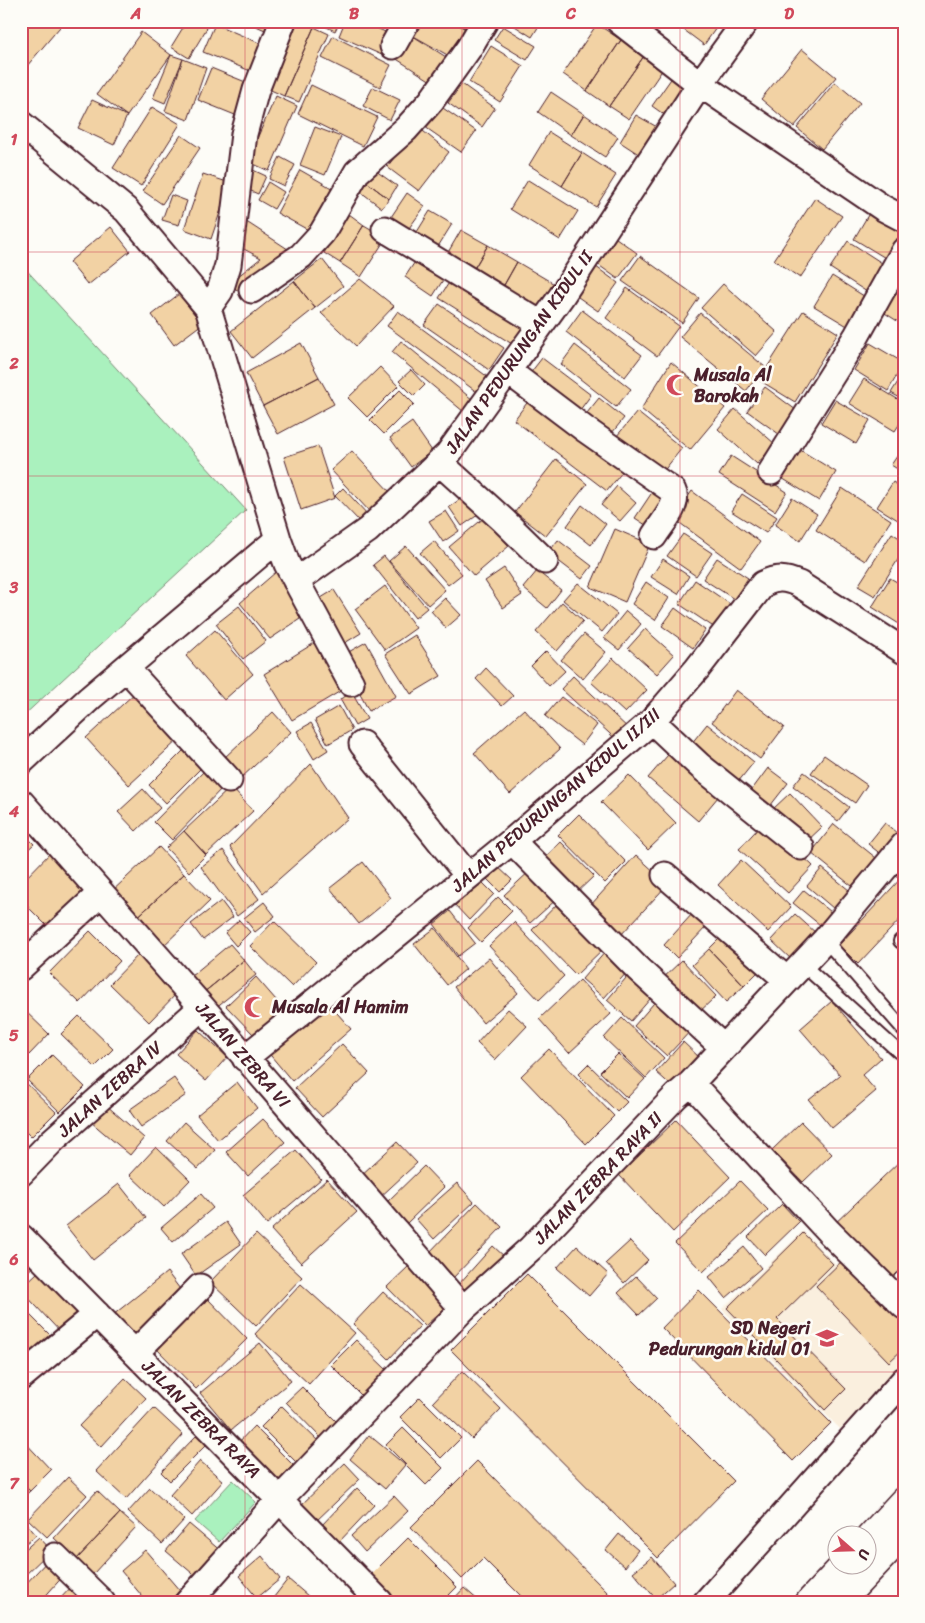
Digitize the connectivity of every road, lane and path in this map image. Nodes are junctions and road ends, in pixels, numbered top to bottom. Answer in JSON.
{"nodes":[{"id":1,"x":283,"y":21,"type":"edge"},
{"id":2,"x":407,"y":21,"type":"edge"},
{"id":3,"x":485,"y":21,"type":"edge"},
{"id":4,"x":619,"y":21,"type":"edge"},
{"id":5,"x":746,"y":21,"type":"edge"},
{"id":6,"x":393,"y":46,"type":"dead end"},
{"id":7,"x":700,"y":84,"type":"junction"},
{"id":8,"x":21,"y":124,"type":"edge"},
{"id":9,"x":904,"y":219,"type":"edge"},
{"id":10,"x":385,"y":228,"type":"dead end"},
{"id":11,"x":904,"y":251,"type":"edge"},
{"id":12,"x":252,"y":290,"type":"dead end"},
{"id":13,"x":208,"y":308,"type":"junction"},
{"id":14,"x":541,"y":324,"type":"junction"},
{"id":15,"x":508,"y":371,"type":"junction"},
{"id":16,"x":439,"y":462,"type":"junction"},
{"id":17,"x":771,"y":472,"type":"dead end"},
{"id":18,"x":654,"y":536,"type":"dead end"},
{"id":19,"x":278,"y":539,"type":"junction"},
{"id":20,"x":544,"y":561,"type":"dead end"},
{"id":21,"x":296,"y":581,"type":"junction"},
{"id":22,"x":904,"y":651,"type":"edge"},
{"id":23,"x":126,"y":668,"type":"junction"},
{"id":24,"x":351,"y":683,"type":"dead end"},
{"id":25,"x":652,"y":721,"type":"junction"},
{"id":26,"x":362,"y":744,"type":"dead end"},
{"id":27,"x":21,"y":762,"type":"edge"},
{"id":28,"x":229,"y":780,"type":"dead end"},
{"id":29,"x":21,"y":802,"type":"edge"},
{"id":30,"x":512,"y":841,"type":"junction"},
{"id":31,"x":904,"y":844,"type":"edge"},
{"id":32,"x":801,"y":847,"type":"dead end"},
{"id":33,"x":664,"y":875,"type":"dead end"},
{"id":34,"x":468,"y":876,"type":"junction"},
{"id":35,"x":101,"y":893,"type":"junction"},
{"id":36,"x":825,"y":940,"type":"junction"},
{"id":37,"x":21,"y":967,"type":"edge"},
{"id":38,"x":794,"y":972,"type":"junction"},
{"id":39,"x":202,"y":1007,"type":"junction"},
{"id":40,"x":904,"y":1030,"type":"edge"},
{"id":41,"x":723,"y":1047,"type":"junction"},
{"id":42,"x":899,"y":1052,"type":"dead end"},
{"id":43,"x":245,"y":1058,"type":"junction"},
{"id":44,"x":691,"y":1083,"type":"junction"},
{"id":45,"x":21,"y":1173,"type":"edge"},
{"id":46,"x":21,"y":1236,"type":"edge"},
{"id":47,"x":200,"y":1288,"type":"dead end"},
{"id":48,"x":904,"y":1306,"type":"edge"},
{"id":49,"x":463,"y":1309,"type":"junction"},
{"id":50,"x":97,"y":1314,"type":"junction"},
{"id":51,"x":136,"y":1353,"type":"junction"},
{"id":52,"x":21,"y":1377,"type":"edge"},
{"id":53,"x":904,"y":1380,"type":"edge"},
{"id":54,"x":280,"y":1499,"type":"junction"},
{"id":55,"x":901,"y":1517,"type":"edge"},
{"id":56,"x":878,"y":1533,"type":"edge"},
{"id":57,"x":56,"y":1556,"type":"dead end"},
{"id":58,"x":835,"y":1576,"type":"edge"},
{"id":59,"x":102,"y":1602,"type":"edge"},
{"id":60,"x":188,"y":1602,"type":"edge"},
{"id":61,"x":380,"y":1602,"type":"edge"},
{"id":62,"x":706,"y":1602,"type":"edge"},
{"id":63,"x":810,"y":1602,"type":"edge"},
{"id":64,"x":838,"y":1602,"type":"edge"}],
"edges":[{"from":1,"to":13,"type":"street"},
{"from":2,"to":6,"type":"street"},
{"from":3,"to":12,"type":"street"},
{"from":4,"to":7,"type":"street"},
{"from":5,"to":7,"type":"street","name":"JALAN PEDURUNGAN KIDUL II"},
{"from":7,"to":9,"type":"street"},
{"from":7,"to":14,"type":"street","name":"JALAN PEDURUNGAN KIDUL II"},
{"from":8,"to":13,"type":"street"},
{"from":10,"to":14,"type":"street"},
{"from":11,"to":17,"type":"street"},
{"from":13,"to":19,"type":"street"},
{"from":14,"to":15,"type":"street","name":"JALAN PEDURUNGAN KIDUL II"},
{"from":15,"to":16,"type":"street","name":"JALAN PEDURUNGAN KIDUL II"},
{"from":15,"to":18,"type":"street"},
{"from":16,"to":20,"type":"street"},
{"from":16,"to":21,"type":"street","name":"JALAN PEDURUNGAN KIDUL II"},
{"from":19,"to":21,"type":"street"},
{"from":19,"to":23,"type":"street"},
{"from":21,"to":24,"type":"street"},
{"from":22,"to":25,"type":"street","name":"JALAN PEDURUNGAN KIDUL II/III"},
{"from":23,"to":27,"type":"street"},
{"from":23,"to":28,"type":"street"},
{"from":25,"to":30,"type":"street","name":"JALAN PEDURUNGAN KIDUL II/III"},
{"from":25,"to":32,"type":"street"},
{"from":26,"to":34,"type":"street"},
{"from":29,"to":35,"type":"street","name":"JALAN ZEBRA VI"},
{"from":30,"to":34,"type":"street","name":"JALAN PEDURUNGAN KIDUL II/III"},
{"from":30,"to":41,"type":"street"},
{"from":31,"to":36,"type":"street","name":"JALAN ZEBRA RAYA II"},
{"from":33,"to":38,"type":"street"},
{"from":34,"to":43,"type":"street","name":"JALAN PEDURUNGAN KIDUL II/III"},
{"from":35,"to":37,"type":"street"},
{"from":35,"to":39,"type":"street","name":"JALAN ZEBRA VI"},
{"from":36,"to":38,"type":"street","name":"JALAN ZEBRA RAYA II"},
{"from":36,"to":40,"type":"lane"},
{"from":38,"to":41,"type":"street","name":"JALAN ZEBRA RAYA II"},
{"from":38,"to":42,"type":"lane"},
{"from":39,"to":43,"type":"street","name":"JALAN ZEBRA VI"},
{"from":39,"to":45,"type":"street","name":"JALAN ZEBRA IV"},
{"from":41,"to":44,"type":"street","name":"JALAN ZEBRA RAYA II"},
{"from":43,"to":49,"type":"street","name":"JALAN ZEBRA VI"},
{"from":44,"to":48,"type":"street"},
{"from":44,"to":49,"type":"street","name":"JALAN ZEBRA RAYA II"},
{"from":46,"to":50,"type":"street","name":"JALAN ZEBRA RAYA"},
{"from":47,"to":51,"type":"street"},
{"from":49,"to":54,"type":"street","name":"JALAN ZEBRA RAYA II"},
{"from":50,"to":51,"type":"street","name":"JALAN ZEBRA RAYA"},
{"from":50,"to":52,"type":"street"},
{"from":51,"to":54,"type":"street","name":"JALAN ZEBRA RAYA"},
{"from":53,"to":62,"type":"street"},
{"from":54,"to":60,"type":"street","name":"JALAN ZEBRA RAYA II"},
{"from":54,"to":61,"type":"street","name":"JALAN ZEBRA RAYA"},
{"from":55,"to":56,"type":"main road"},
{"from":55,"to":64,"type":"main road"},
{"from":57,"to":59,"type":"street"},
{"from":58,"to":63,"type":"main road"}]}
